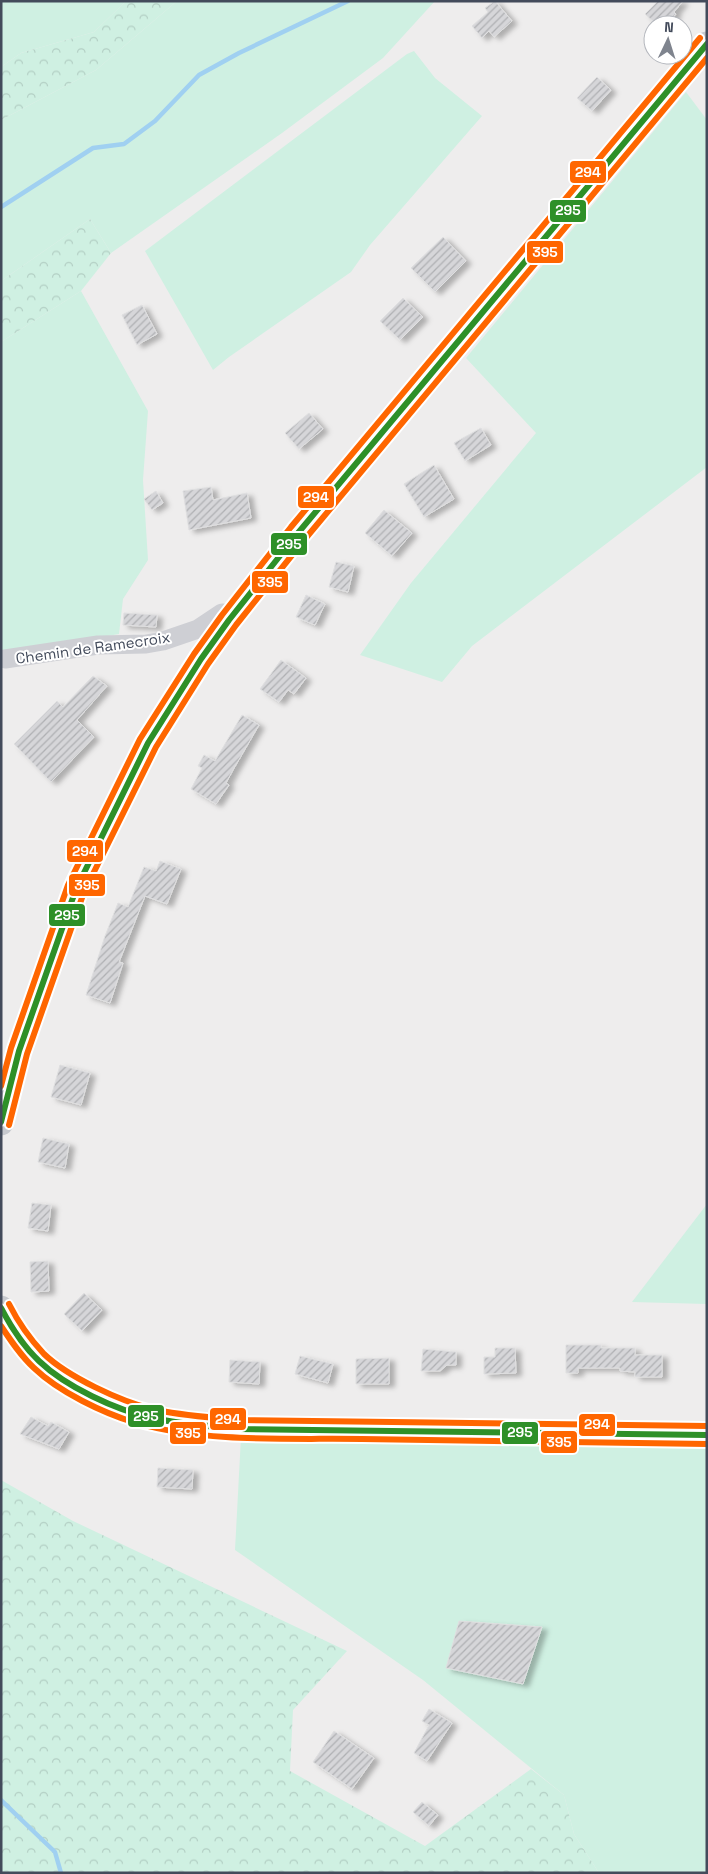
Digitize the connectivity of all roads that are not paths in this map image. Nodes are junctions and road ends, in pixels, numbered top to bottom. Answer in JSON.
{"nodes":[{"id":1,"x":707,"y":44,"type":"edge"},
{"id":2,"x":235,"y":614,"type":"junction"},
{"id":3,"x":6,"y":660,"type":"dead end"},
{"id":4,"x":1,"y":1123,"type":"edge"},
{"id":5,"x":1,"y":1308,"type":"edge"},
{"id":6,"x":707,"y":1435,"type":"edge"}],
"edges":[{"from":1,"to":2,"type":"main road"},
{"from":2,"to":3,"type":"street","name":"Chemin de Ramecroix"},
{"from":2,"to":4,"type":"main road"},
{"from":5,"to":6,"type":"main road"}]}
